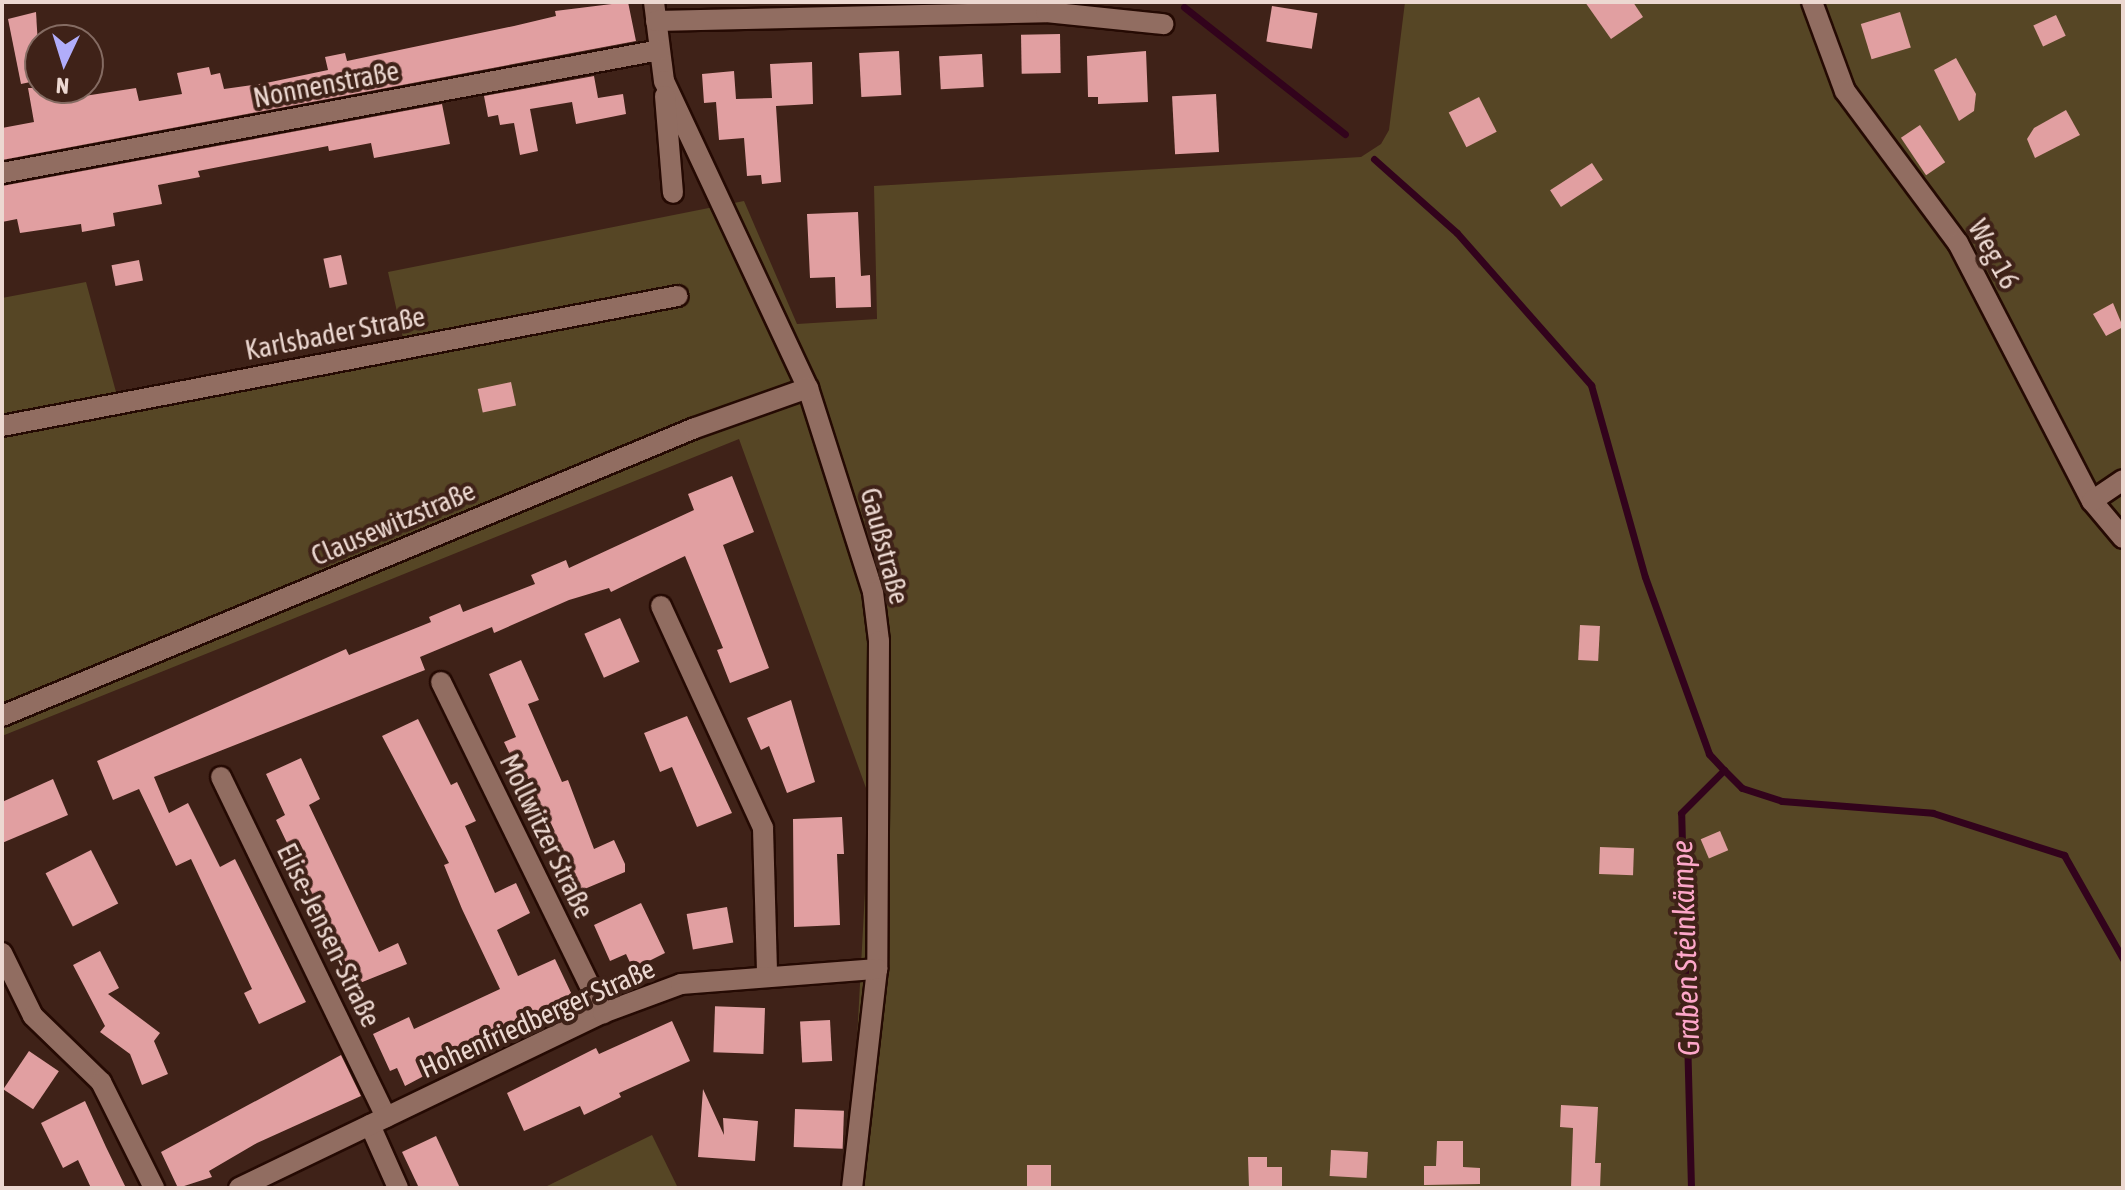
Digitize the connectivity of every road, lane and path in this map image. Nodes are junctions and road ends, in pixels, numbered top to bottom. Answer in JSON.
{"nodes":[{"id":1,"x":1812,"y":2,"type":"edge"},
{"id":2,"x":1046,"y":7,"type":"edge"},
{"id":3,"x":655,"y":12,"type":"edge"},
{"id":4,"x":1163,"y":24,"type":"dead end"},
{"id":5,"x":660,"y":50,"type":"junction"},
{"id":6,"x":664,"y":81,"type":"junction"},
{"id":7,"x":2,"y":173,"type":"edge"},
{"id":8,"x":673,"y":193,"type":"dead end"},
{"id":9,"x":678,"y":296,"type":"dead end"},
{"id":10,"x":808,"y":388,"type":"junction"},
{"id":11,"x":2,"y":426,"type":"edge"},
{"id":12,"x":2123,"y":480,"type":"edge"},
{"id":13,"x":2092,"y":501,"type":"junction"},
{"id":14,"x":2123,"y":538,"type":"edge"},
{"id":15,"x":661,"y":606,"type":"dead end"},
{"id":16,"x":441,"y":682,"type":"dead end"},
{"id":17,"x":2,"y":716,"type":"edge"},
{"id":18,"x":221,"y":777,"type":"dead end"},
{"id":19,"x":2,"y":953,"type":"edge"},
{"id":20,"x":877,"y":969,"type":"junction"},
{"id":21,"x":767,"y":973,"type":"junction"},
{"id":22,"x":603,"y":1013,"type":"junction"},
{"id":23,"x":378,"y":1121,"type":"junction"},
{"id":24,"x":154,"y":1188,"type":"edge"},
{"id":25,"x":239,"y":1188,"type":"edge"},
{"id":26,"x":398,"y":1188,"type":"edge"},
{"id":27,"x":852,"y":1188,"type":"edge"}],
"edges":[{"from":1,"to":13,"type":"street","name":"Weg 16"},
{"from":2,"to":3,"type":"street"},
{"from":2,"to":4,"type":"street"},
{"from":3,"to":5,"type":"street","name":"Gaußstraße"},
{"from":5,"to":6,"type":"street","name":"Gaußstraße"},
{"from":5,"to":7,"type":"street","name":"Nonnenstraße"},
{"from":6,"to":8,"type":"street"},
{"from":6,"to":10,"type":"street","name":"Gaußstraße"},
{"from":9,"to":11,"type":"street","name":"Karlsbader Straße"},
{"from":10,"to":17,"type":"street","name":"Clausewitzstraße"},
{"from":10,"to":20,"type":"street","name":"Gaußstraße"},
{"from":12,"to":13,"type":"street"},
{"from":13,"to":14,"type":"street","name":"Weg 16"},
{"from":15,"to":21,"type":"street"},
{"from":16,"to":22,"type":"street","name":"Mollwitzer Straße"},
{"from":18,"to":23,"type":"street","name":"Elise-Jensen-Straße"},
{"from":19,"to":24,"type":"street"},
{"from":20,"to":21,"type":"street","name":"Hohenfriedberger Straße"},
{"from":20,"to":27,"type":"street","name":"Gaußstraße"},
{"from":21,"to":22,"type":"street","name":"Hohenfriedberger Straße"},
{"from":22,"to":23,"type":"street","name":"Hohenfriedberger Straße"},
{"from":23,"to":25,"type":"street","name":"Hohenfriedberger Straße"},
{"from":23,"to":26,"type":"street","name":"Elise-Jensen-Straße"}]}
